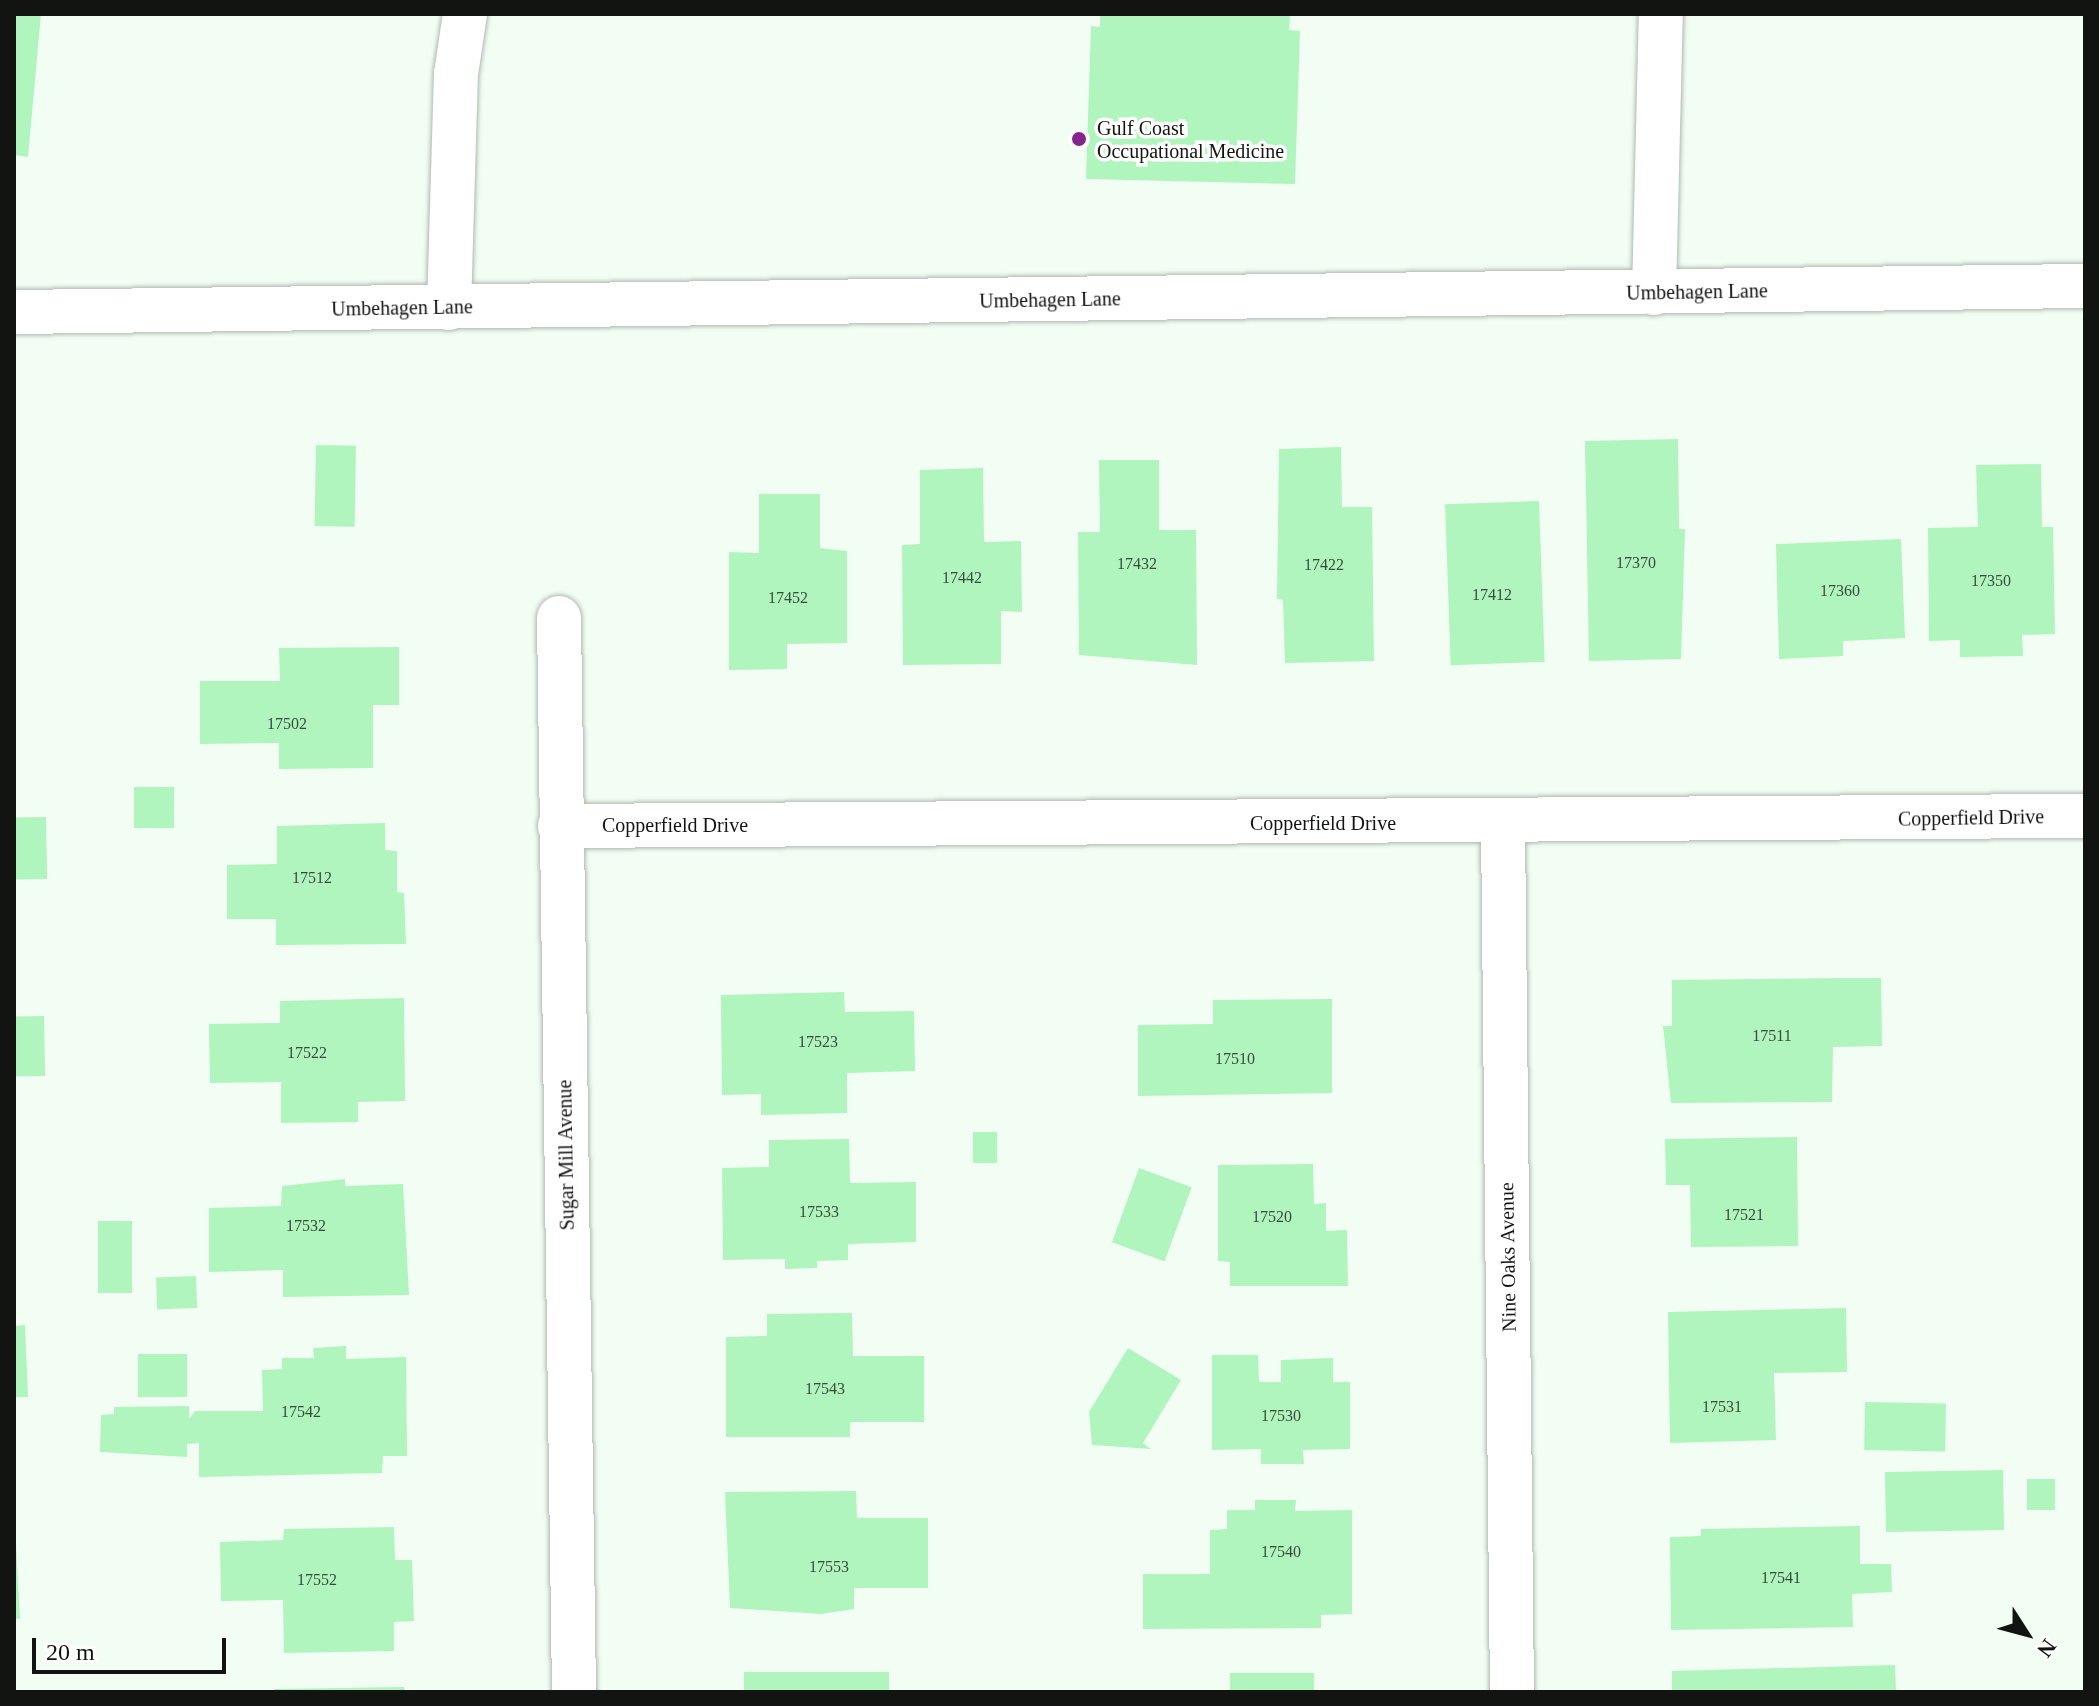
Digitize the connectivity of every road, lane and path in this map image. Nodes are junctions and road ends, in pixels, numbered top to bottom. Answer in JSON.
{"nodes":[{"id":1,"x":465,"y":14,"type":"edge"},
{"id":2,"x":1661,"y":14,"type":"edge"},
{"id":3,"x":2085,"y":286,"type":"edge"},
{"id":4,"x":1654,"y":293,"type":"junction"},
{"id":5,"x":449,"y":308,"type":"junction"},
{"id":6,"x":14,"y":312,"type":"edge"},
{"id":7,"x":559,"y":618,"type":"dead end"},
{"id":8,"x":2085,"y":816,"type":"edge"},
{"id":9,"x":1503,"y":823,"type":"junction"},
{"id":10,"x":560,"y":826,"type":"junction"},
{"id":11,"x":574,"y":1692,"type":"edge"},
{"id":12,"x":1512,"y":1692,"type":"edge"}],
"edges":[{"from":1,"to":5,"type":"street"},
{"from":2,"to":4,"type":"street"},
{"from":3,"to":4,"type":"street","name":"Umbehagen Lane"},
{"from":4,"to":5,"type":"street","name":"Umbehagen Lane"},
{"from":5,"to":6,"type":"street","name":"Umbehagen Lane"},
{"from":7,"to":10,"type":"street","name":"Sugar Mill Avenue"},
{"from":8,"to":9,"type":"street","name":"Copperfield Drive"},
{"from":9,"to":10,"type":"street","name":"Copperfield Drive"},
{"from":9,"to":12,"type":"street","name":"Nine Oaks Avenue"},
{"from":10,"to":11,"type":"street","name":"Sugar Mill Avenue"}]}
